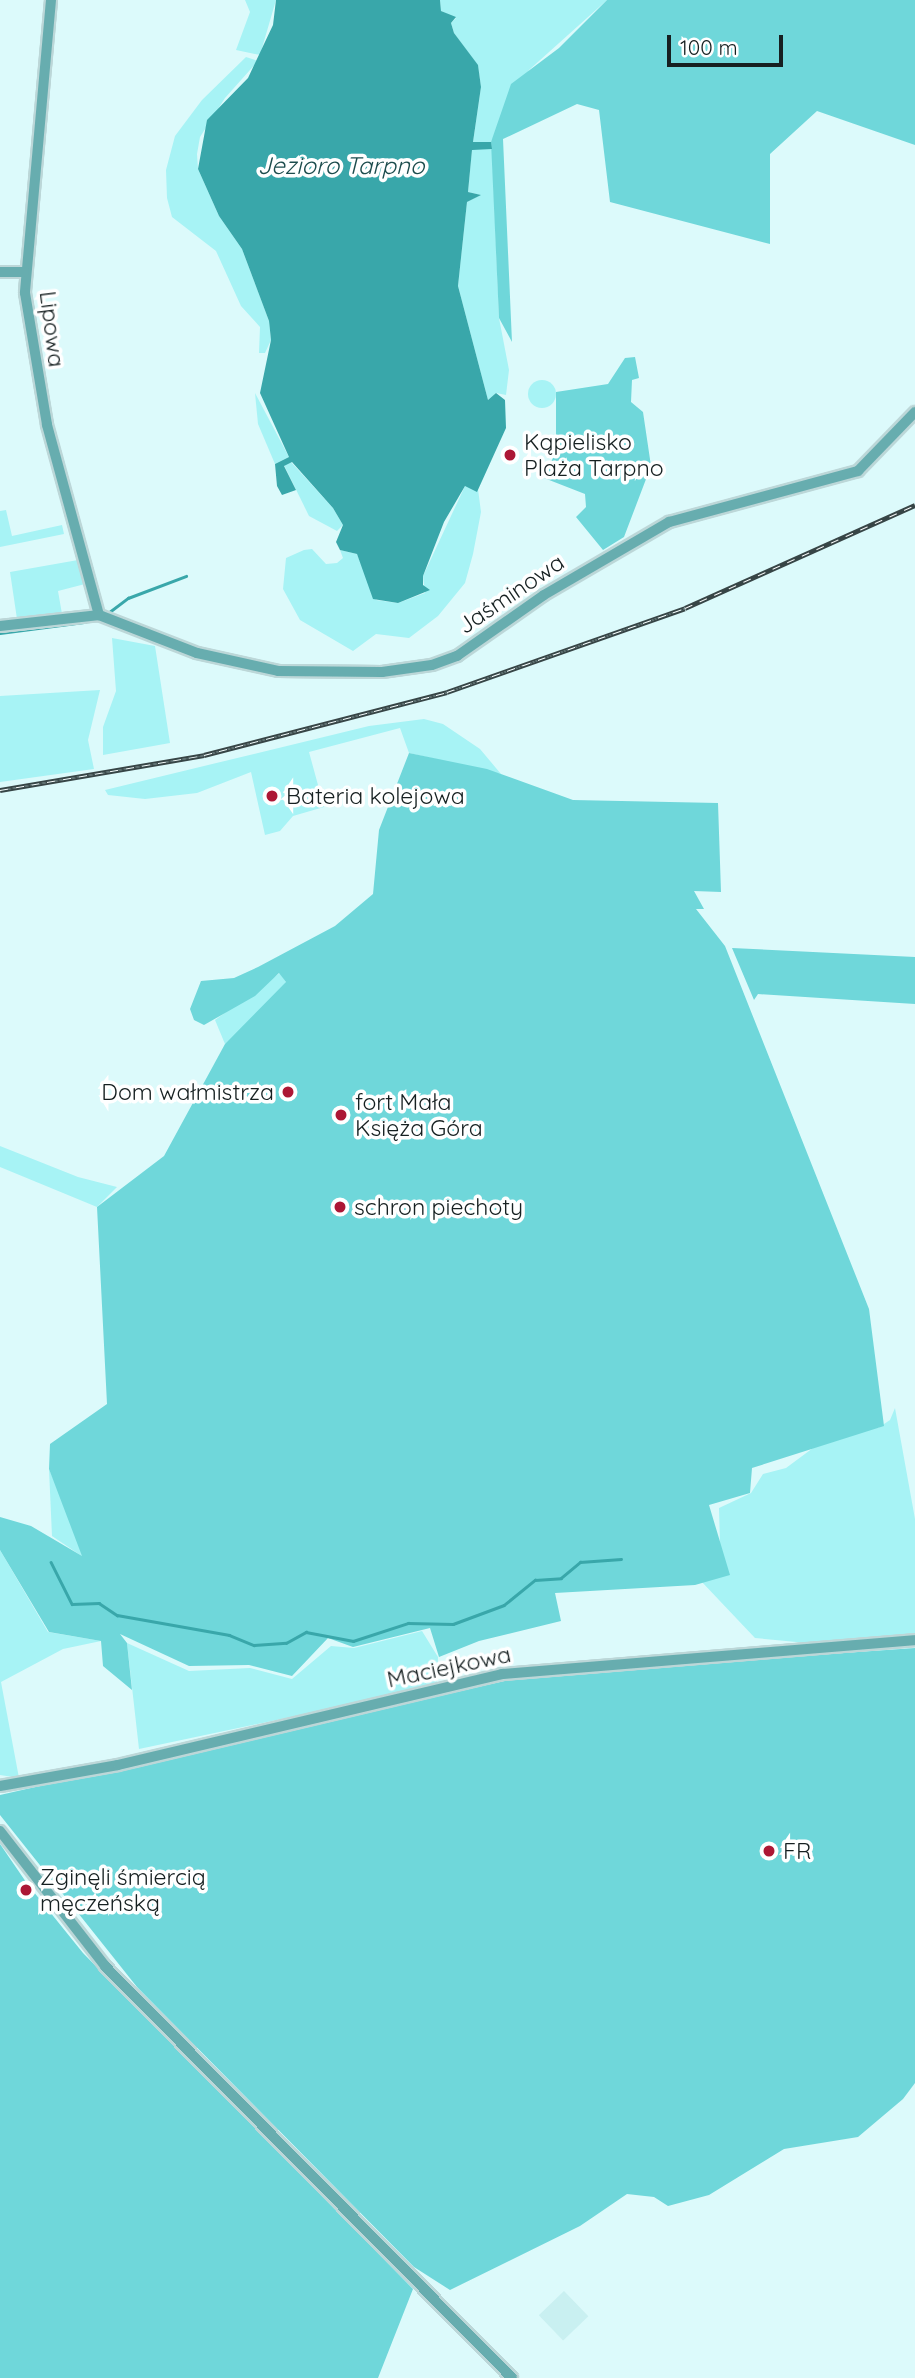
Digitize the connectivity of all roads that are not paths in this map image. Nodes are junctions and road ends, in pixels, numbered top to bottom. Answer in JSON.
{"nodes":[{"id":1,"x":51,"y":0,"type":"edge"},
{"id":2,"x":0,"y":272,"type":"edge"},
{"id":3,"x":24,"y":272,"type":"junction"},
{"id":4,"x":915,"y":412,"type":"edge"},
{"id":5,"x":99,"y":615,"type":"junction"},
{"id":6,"x":0,"y":626,"type":"edge"},
{"id":7,"x":915,"y":1640,"type":"edge"},
{"id":8,"x":0,"y":1786,"type":"edge"},
{"id":9,"x":0,"y":1831,"type":"edge"},
{"id":10,"x":513,"y":2378,"type":"edge"}],
"edges":[{"from":1,"to":3,"type":"street","name":"Lipowa"},
{"from":2,"to":3,"type":"street"},
{"from":3,"to":5,"type":"street","name":"Lipowa"},
{"from":4,"to":5,"type":"street","name":"Jaśminowa"},
{"from":5,"to":6,"type":"street"},
{"from":7,"to":8,"type":"street","name":"Maciejkowa"},
{"from":9,"to":10,"type":"street"}]}
